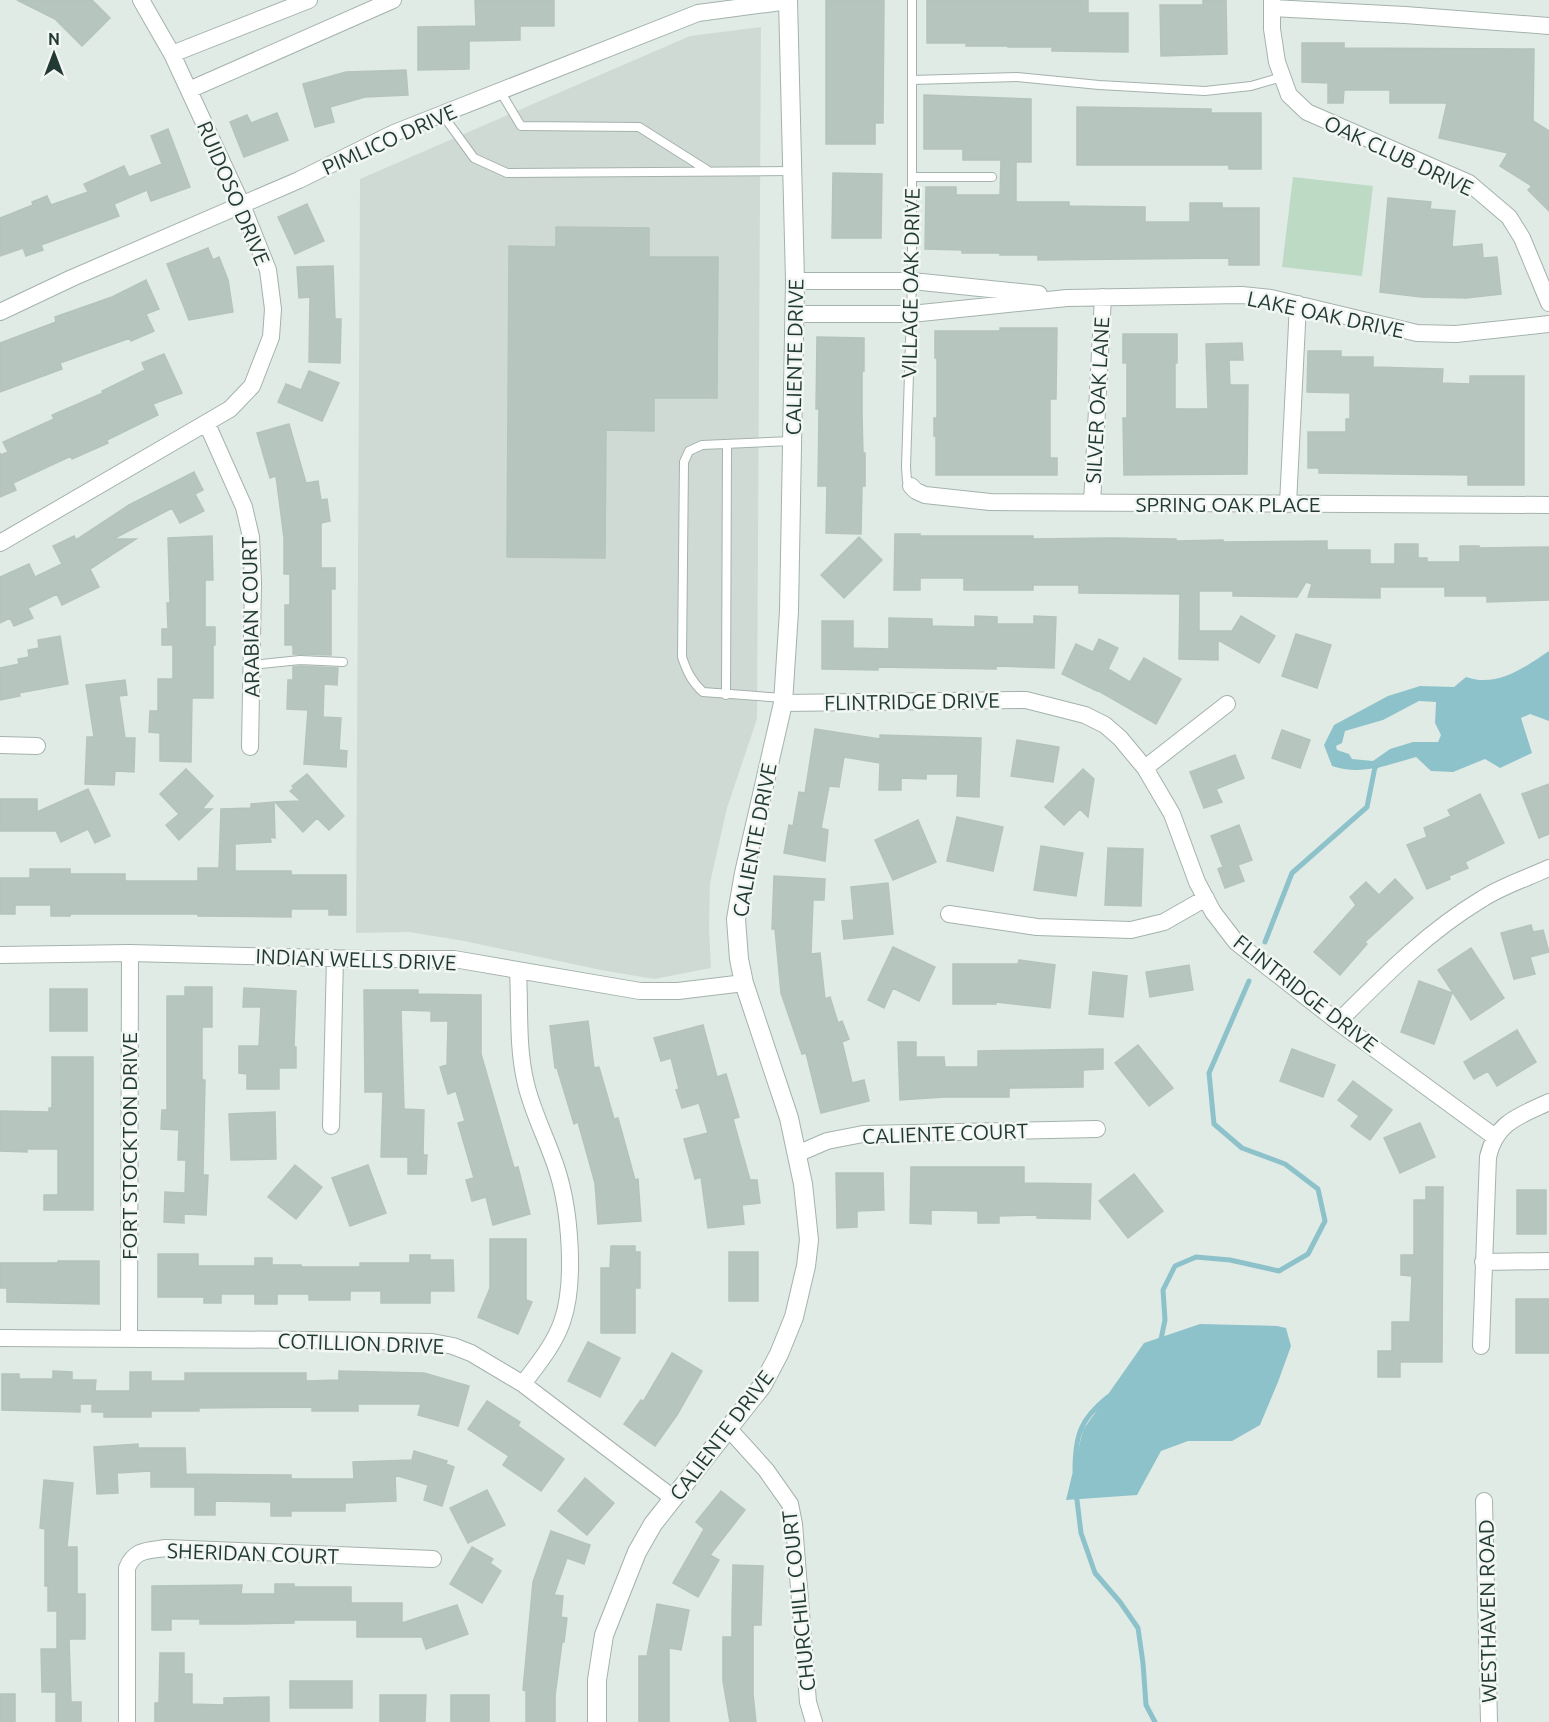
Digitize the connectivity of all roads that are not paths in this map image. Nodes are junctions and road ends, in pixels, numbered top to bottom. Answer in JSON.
{"nodes":[{"id":1,"x":141,"y":0,"type":"edge"},
{"id":2,"x":309,"y":0,"type":"edge"},
{"id":3,"x":393,"y":0,"type":"edge"},
{"id":4,"x":912,"y":0,"type":"edge"},
{"id":5,"x":789,"y":1,"type":"edge"},
{"id":6,"x":1272,"y":4,"type":"edge"},
{"id":7,"x":1549,"y":26,"type":"edge"},
{"id":8,"x":172,"y":54,"type":"junction"},
{"id":9,"x":1282,"y":76,"type":"junction"},
{"id":10,"x":912,"y":80,"type":"junction"},
{"id":11,"x":189,"y":90,"type":"junction"},
{"id":12,"x":500,"y":91,"type":"junction"},
{"id":13,"x":442,"y":114,"type":"junction"},
{"id":14,"x":708,"y":171,"type":"junction"},
{"id":15,"x":792,"y":171,"type":"junction"},
{"id":16,"x":912,"y":177,"type":"junction"},
{"id":17,"x":992,"y":177,"type":"dead end"},
{"id":18,"x":242,"y":205,"type":"junction"},
{"id":19,"x":795,"y":280,"type":"junction"},
{"id":20,"x":912,"y":280,"type":"junction"},
{"id":21,"x":1103,"y":297,"type":"junction"},
{"id":22,"x":1067,"y":298,"type":"junction"},
{"id":23,"x":1549,"y":303,"type":"edge"},
{"id":24,"x":1298,"y":304,"type":"junction"},
{"id":25,"x":0,"y":312,"type":"edge"},
{"id":26,"x":795,"y":314,"type":"junction"},
{"id":27,"x":911,"y":314,"type":"junction"},
{"id":28,"x":1549,"y":324,"type":"edge"},
{"id":29,"x":207,"y":424,"type":"junction"},
{"id":30,"x":792,"y":441,"type":"junction"},
{"id":31,"x":727,"y":445,"type":"junction"},
{"id":32,"x":911,"y":486,"type":"joint"},
{"id":33,"x":1092,"y":502,"type":"junction"},
{"id":34,"x":1288,"y":504,"type":"junction"},
{"id":35,"x":1549,"y":505,"type":"edge"},
{"id":36,"x":0,"y":543,"type":"edge"},
{"id":37,"x":343,"y":662,"type":"dead end"},
{"id":38,"x":252,"y":665,"type":"junction"},
{"id":39,"x":726,"y":695,"type":"junction"},
{"id":40,"x":783,"y":701,"type":"junction"},
{"id":41,"x":1227,"y":704,"type":"dead end"},
{"id":42,"x":0,"y":744,"type":"edge"},
{"id":43,"x":37,"y":746,"type":"dead end"},
{"id":44,"x":250,"y":747,"type":"dead end"},
{"id":45,"x":1145,"y":768,"type":"junction"},
{"id":46,"x":1549,"y":868,"type":"edge"},
{"id":47,"x":1206,"y":898,"type":"junction"},
{"id":48,"x":949,"y":914,"type":"dead end"},
{"id":49,"x":130,"y":954,"type":"junction"},
{"id":50,"x":0,"y":955,"type":"edge"},
{"id":51,"x":335,"y":958,"type":"junction"},
{"id":52,"x":518,"y":971,"type":"junction"},
{"id":53,"x":744,"y":983,"type":"junction"},
{"id":54,"x":1338,"y":1022,"type":"junction"},
{"id":55,"x":1549,"y":1102,"type":"edge"},
{"id":56,"x":331,"y":1126,"type":"dead end"},
{"id":57,"x":1097,"y":1129,"type":"dead end"},
{"id":58,"x":1495,"y":1137,"type":"junction"},
{"id":59,"x":796,"y":1154,"type":"junction"},
{"id":60,"x":1549,"y":1261,"type":"edge"},
{"id":61,"x":1483,"y":1262,"type":"junction"},
{"id":62,"x":0,"y":1338,"type":"edge"},
{"id":63,"x":129,"y":1338,"type":"junction"},
{"id":64,"x":1481,"y":1346,"type":"dead end"},
{"id":65,"x":523,"y":1384,"type":"junction"},
{"id":66,"x":728,"y":1428,"type":"junction"},
{"id":67,"x":673,"y":1498,"type":"junction"},
{"id":68,"x":1484,"y":1501,"type":"dead end"},
{"id":69,"x":433,"y":1559,"type":"dead end"},
{"id":70,"x":127,"y":1722,"type":"edge"},
{"id":71,"x":597,"y":1722,"type":"edge"},
{"id":72,"x":814,"y":1722,"type":"edge"},
{"id":73,"x":1489,"y":1722,"type":"edge"}],
"edges":[{"from":1,"to":8,"type":"street","name":"RUIDOSO DRIVE"},
{"from":2,"to":8,"type":"street"},
{"from":3,"to":11,"type":"street"},
{"from":4,"to":10,"type":"lane","name":"VILLAGE OAK DRIVE"},
{"from":5,"to":12,"type":"street","name":"PIMLICO DRIVE"},
{"from":5,"to":15,"type":"street","name":"CALIENTE DRIVE"},
{"from":6,"to":7,"type":"street"},
{"from":6,"to":9,"type":"street","name":"OAK CLUB DRIVE"},
{"from":8,"to":11,"type":"street","name":"RUIDOSO DRIVE"},
{"from":9,"to":10,"type":"lane"},
{"from":9,"to":23,"type":"street","name":"OAK CLUB DRIVE"},
{"from":10,"to":16,"type":"lane","name":"VILLAGE OAK DRIVE"},
{"from":11,"to":18,"type":"street","name":"RUIDOSO DRIVE"},
{"from":12,"to":13,"type":"street","name":"PIMLICO DRIVE"},
{"from":12,"to":14,"type":"lane"},
{"from":13,"to":14,"type":"lane"},
{"from":13,"to":18,"type":"street","name":"PIMLICO DRIVE"},
{"from":14,"to":15,"type":"lane"},
{"from":15,"to":19,"type":"street","name":"CALIENTE DRIVE"},
{"from":16,"to":17,"type":"lane"},
{"from":16,"to":20,"type":"lane","name":"VILLAGE OAK DRIVE"},
{"from":18,"to":25,"type":"street","name":"PIMLICO DRIVE"},
{"from":18,"to":29,"type":"street","name":"RUIDOSO DRIVE"},
{"from":19,"to":20,"type":"street","name":"LAKE OAK DRIVE"},
{"from":19,"to":26,"type":"street","name":"CALIENTE DRIVE"},
{"from":20,"to":22,"type":"street","name":"LAKE OAK DRIVE"},
{"from":20,"to":27,"type":"lane","name":"VILLAGE OAK DRIVE"},
{"from":21,"to":22,"type":"street","name":"LAKE OAK DRIVE"},
{"from":21,"to":24,"type":"street","name":"LAKE OAK DRIVE"},
{"from":21,"to":33,"type":"street","name":"SILVER OAK LANE"},
{"from":22,"to":27,"type":"street","name":"LAKE OAK DRIVE"},
{"from":24,"to":28,"type":"street","name":"LAKE OAK DRIVE"},
{"from":24,"to":34,"type":"street"},
{"from":26,"to":27,"type":"street","name":"LAKE OAK DRIVE"},
{"from":26,"to":30,"type":"street","name":"CALIENTE DRIVE"},
{"from":27,"to":32,"type":"lane","name":"VILLAGE OAK DRIVE"},
{"from":29,"to":36,"type":"street","name":"RUIDOSO DRIVE"},
{"from":29,"to":38,"type":"street","name":"ARABIAN COURT"},
{"from":30,"to":31,"type":"lane"},
{"from":30,"to":40,"type":"street","name":"CALIENTE DRIVE"},
{"from":31,"to":39,"type":"lane"},
{"from":31,"to":39,"type":"lane"},
{"from":32,"to":33,"type":"street","name":"SPRING OAK PLACE"},
{"from":33,"to":34,"type":"street","name":"SPRING OAK PLACE"},
{"from":34,"to":35,"type":"street","name":"SPRING OAK PLACE"},
{"from":37,"to":38,"type":"lane"},
{"from":38,"to":44,"type":"street","name":"ARABIAN COURT"},
{"from":39,"to":40,"type":"lane"},
{"from":40,"to":45,"type":"street","name":"FLINTRIDGE DRIVE"},
{"from":40,"to":53,"type":"street","name":"CALIENTE DRIVE"},
{"from":41,"to":45,"type":"street"},
{"from":42,"to":43,"type":"street"},
{"from":45,"to":47,"type":"street","name":"FLINTRIDGE DRIVE"},
{"from":46,"to":54,"type":"street"},
{"from":47,"to":48,"type":"street"},
{"from":47,"to":54,"type":"street","name":"FLINTRIDGE DRIVE"},
{"from":49,"to":50,"type":"street","name":"INDIAN WELLS DRIVE"},
{"from":49,"to":51,"type":"street","name":"INDIAN WELLS DRIVE"},
{"from":49,"to":63,"type":"street","name":"FORT STOCKTON DRIVE"},
{"from":51,"to":52,"type":"street","name":"INDIAN WELLS DRIVE"},
{"from":51,"to":56,"type":"street"},
{"from":52,"to":53,"type":"street","name":"INDIAN WELLS DRIVE"},
{"from":52,"to":65,"type":"street"},
{"from":53,"to":59,"type":"street","name":"CALIENTE DRIVE"},
{"from":54,"to":58,"type":"street","name":"FLINTRIDGE DRIVE"},
{"from":55,"to":58,"type":"street"},
{"from":57,"to":59,"type":"street","name":"CALIENTE COURT"},
{"from":58,"to":61,"type":"street"},
{"from":59,"to":66,"type":"street","name":"CALIENTE DRIVE"},
{"from":60,"to":61,"type":"street"},
{"from":61,"to":64,"type":"street"},
{"from":62,"to":63,"type":"street","name":"COTILLION DRIVE"},
{"from":63,"to":65,"type":"street","name":"COTILLION DRIVE"},
{"from":65,"to":67,"type":"street","name":"COTILLION DRIVE"},
{"from":66,"to":67,"type":"street","name":"CALIENTE DRIVE"},
{"from":66,"to":72,"type":"street","name":"CHURCHILL COURT"},
{"from":67,"to":71,"type":"street","name":"CALIENTE DRIVE"},
{"from":68,"to":73,"type":"street","name":"WESTHAVEN ROAD"},
{"from":69,"to":70,"type":"street","name":"SHERIDAN COURT"}]}
